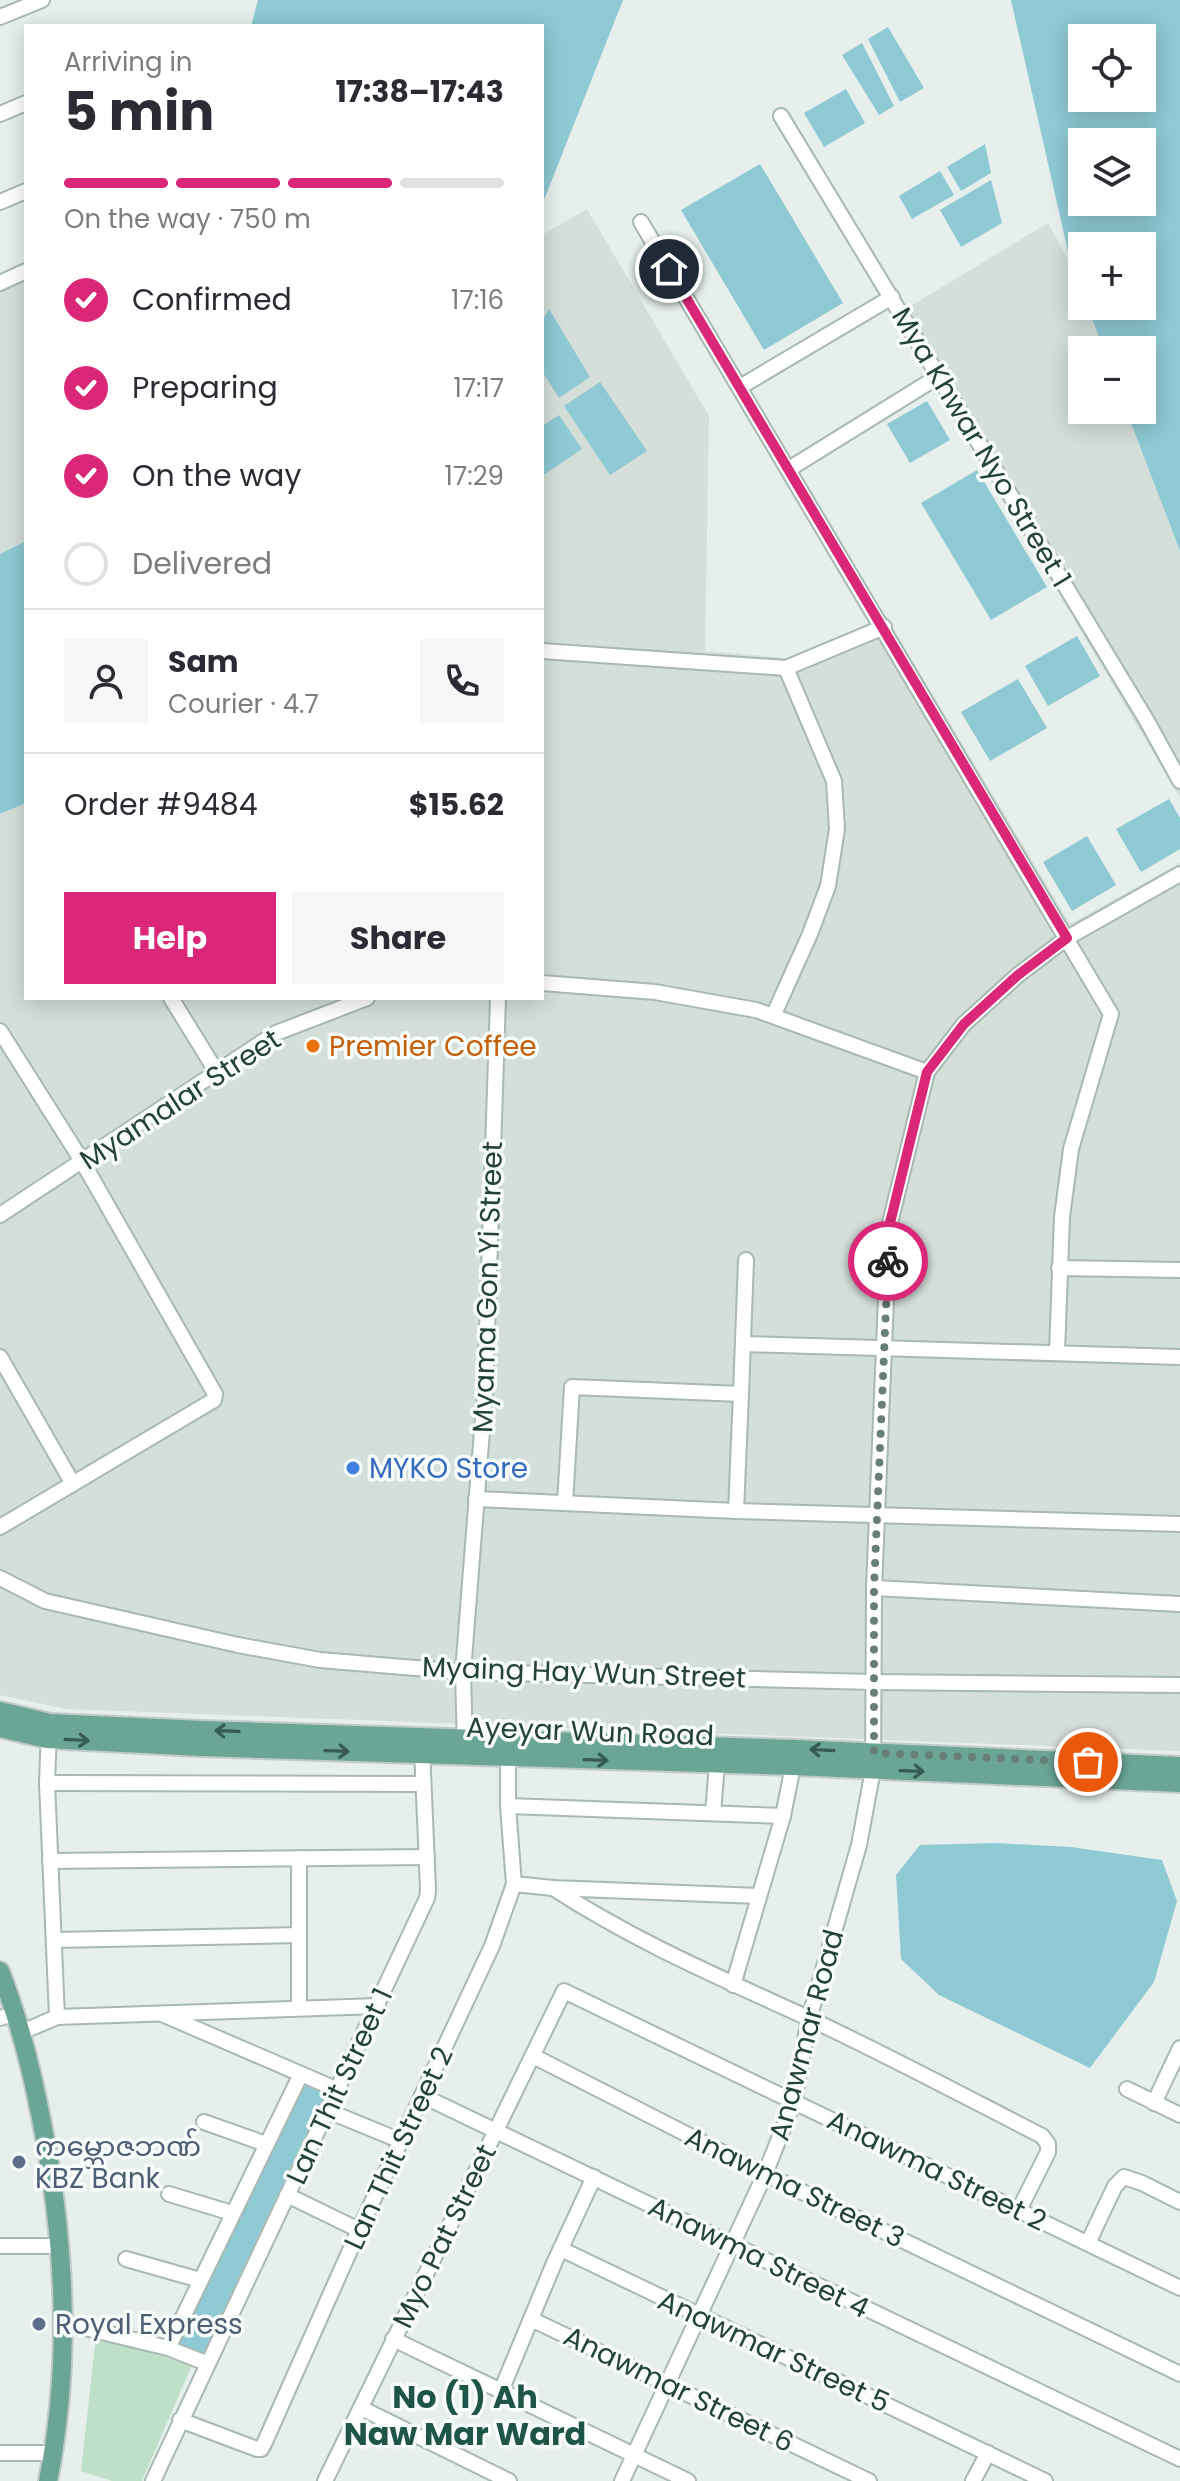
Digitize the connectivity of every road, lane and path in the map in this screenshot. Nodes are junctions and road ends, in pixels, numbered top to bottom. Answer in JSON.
{"nodes":[{"id":1,"x":42,"y":0,"type":"edge"},
{"id":2,"x":0,"y":17,"type":"edge"},
{"id":3,"x":24,"y":104,"type":"edge"},
{"id":4,"x":0,"y":114,"type":"edge"},
{"id":5,"x":781,"y":116,"type":"dead end"},
{"id":6,"x":24,"y":192,"type":"edge"},
{"id":7,"x":0,"y":202,"type":"edge"},
{"id":8,"x":641,"y":222,"type":"dead end"},
{"id":9,"x":24,"y":272,"type":"edge"},
{"id":10,"x":0,"y":283,"type":"edge"},
{"id":11,"x":892,"y":297,"type":"junction"},
{"id":12,"x":939,"y":376,"type":"junction"},
{"id":13,"x":740,"y":387,"type":"junction"},
{"id":14,"x":789,"y":469,"type":"junction"},
{"id":15,"x":884,"y":627,"type":"junction"},
{"id":16,"x":544,"y":651,"type":"edge"},
{"id":17,"x":786,"y":668,"type":"junction"},
{"id":18,"x":1180,"y":781,"type":"edge"},
{"id":19,"x":1180,"y":874,"type":"edge"},
{"id":20,"x":1067,"y":938,"type":"junction"},
{"id":21,"x":544,"y":983,"type":"edge"},
{"id":22,"x":172,"y":1000,"type":"edge"},
{"id":23,"x":362,"y":1000,"type":"edge"},
{"id":24,"x":498,"y":1000,"type":"edge"},
{"id":25,"x":774,"y":1014,"type":"junction"},
{"id":26,"x":0,"y":1031,"type":"edge"},
{"id":27,"x":216,"y":1071,"type":"junction"},
{"id":28,"x":927,"y":1072,"type":"junction"},
{"id":29,"x":82,"y":1161,"type":"junction"},
{"id":30,"x":0,"y":1215,"type":"edge"},
{"id":31,"x":746,"y":1260,"type":"dead end"},
{"id":32,"x":1059,"y":1268,"type":"junction"},
{"id":33,"x":1180,"y":1270,"type":"edge"},
{"id":34,"x":743,"y":1344,"type":"junction"},
{"id":35,"x":885,"y":1349,"type":"junction"},
{"id":36,"x":1057,"y":1352,"type":"junction"},
{"id":37,"x":0,"y":1357,"type":"edge"},
{"id":38,"x":1180,"y":1357,"type":"edge"},
{"id":39,"x":741,"y":1394,"type":"junction"},
{"id":40,"x":73,"y":1484,"type":"junction"},
{"id":41,"x":476,"y":1499,"type":"junction"},
{"id":42,"x":565,"y":1503,"type":"junction"},
{"id":43,"x":736,"y":1511,"type":"junction"},
{"id":44,"x":878,"y":1515,"type":"junction"},
{"id":45,"x":1180,"y":1524,"type":"edge"},
{"id":46,"x":0,"y":1527,"type":"edge"},
{"id":47,"x":0,"y":1578,"type":"edge"},
{"id":48,"x":874,"y":1588,"type":"junction"},
{"id":49,"x":1180,"y":1604,"type":"edge"},
{"id":50,"x":463,"y":1672,"type":"junction"},
{"id":51,"x":873,"y":1682,"type":"junction"},
{"id":52,"x":1180,"y":1685,"type":"edge"},
{"id":53,"x":0,"y":1711,"type":"edge"},
{"id":54,"x":0,"y":1728,"type":"edge"},
{"id":55,"x":48,"y":1731,"type":"junction"},
{"id":56,"x":422,"y":1745,"type":"junction"},
{"id":57,"x":465,"y":1747,"type":"junction"},
{"id":58,"x":508,"y":1756,"type":"junction"},
{"id":59,"x":874,"y":1761,"type":"junction"},
{"id":60,"x":717,"y":1764,"type":"junction"},
{"id":61,"x":793,"y":1766,"type":"junction"},
{"id":62,"x":1180,"y":1766,"type":"edge"},
{"id":63,"x":47,"y":1783,"type":"junction"},
{"id":64,"x":1180,"y":1783,"type":"edge"},
{"id":65,"x":422,"y":1784,"type":"junction"},
{"id":66,"x":508,"y":1806,"type":"junction"},
{"id":67,"x":713,"y":1813,"type":"junction"},
{"id":68,"x":783,"y":1816,"type":"junction"},
{"id":69,"x":427,"y":1857,"type":"junction"},
{"id":70,"x":299,"y":1858,"type":"junction"},
{"id":71,"x":50,"y":1861,"type":"junction"},
{"id":72,"x":514,"y":1884,"type":"junction"},
{"id":73,"x":553,"y":1888,"type":"junction"},
{"id":74,"x":759,"y":1896,"type":"junction"},
{"id":75,"x":299,"y":1935,"type":"junction"},
{"id":76,"x":54,"y":1940,"type":"junction"},
{"id":77,"x":0,"y":1971,"type":"edge"},
{"id":78,"x":733,"y":1985,"type":"junction"},
{"id":79,"x":564,"y":1991,"type":"joint"},
{"id":80,"x":378,"y":2006,"type":"junction"},
{"id":81,"x":299,"y":2008,"type":"junction"},
{"id":82,"x":158,"y":2013,"type":"junction"},
{"id":83,"x":8,"y":2015,"type":"edge"},
{"id":84,"x":57,"y":2017,"type":"junction"},
{"id":85,"x":809,"y":2019,"type":"junction"},
{"id":86,"x":22,"y":2032,"type":"junction"},
{"id":87,"x":1180,"y":2048,"type":"edge"},
{"id":88,"x":533,"y":2056,"type":"junction"},
{"id":89,"x":301,"y":2074,"type":"junction"},
{"id":90,"x":1127,"y":2089,"type":"dead end"},
{"id":91,"x":338,"y":2090,"type":"junction"},
{"id":92,"x":423,"y":2096,"type":"junction"},
{"id":93,"x":794,"y":2101,"type":"junction"},
{"id":94,"x":1154,"y":2103,"type":"junction"},
{"id":95,"x":328,"y":2111,"type":"junction"},
{"id":96,"x":1180,"y":2115,"type":"edge"},
{"id":97,"x":204,"y":2122,"type":"dead end"},
{"id":98,"x":496,"y":2130,"type":"junction"},
{"id":99,"x":401,"y":2141,"type":"junction"},
{"id":100,"x":266,"y":2144,"type":"junction"},
{"id":101,"x":765,"y":2174,"type":"junction"},
{"id":102,"x":594,"y":2177,"type":"junction"},
{"id":103,"x":169,"y":2194,"type":"dead end"},
{"id":104,"x":287,"y":2195,"type":"junction"},
{"id":105,"x":1180,"y":2202,"type":"edge"},
{"id":106,"x":1019,"y":2210,"type":"junction"},
{"id":107,"x":232,"y":2213,"type":"junction"},
{"id":108,"x":359,"y":2230,"type":"junction"},
{"id":109,"x":1088,"y":2243,"type":"junction"},
{"id":110,"x":732,"y":2245,"type":"junction"},
{"id":111,"x":0,"y":2246,"type":"edge"},
{"id":112,"x":61,"y":2246,"type":"junction"},
{"id":113,"x":561,"y":2249,"type":"junction"},
{"id":114,"x":126,"y":2259,"type":"dead end"},
{"id":115,"x":200,"y":2280,"type":"junction"},
{"id":116,"x":1180,"y":2288,"type":"edge"},
{"id":117,"x":699,"y":2314,"type":"junction"},
{"id":118,"x":531,"y":2319,"type":"junction"},
{"id":119,"x":64,"y":2323,"type":"junction"},
{"id":120,"x":393,"y":2339,"type":"junction"},
{"id":121,"x":168,"y":2348,"type":"junction"},
{"id":122,"x":206,"y":2363,"type":"junction"},
{"id":123,"x":1180,"y":2374,"type":"edge"},
{"id":124,"x":667,"y":2383,"type":"junction"},
{"id":125,"x":501,"y":2391,"type":"junction"},
{"id":126,"x":361,"y":2408,"type":"junction"},
{"id":127,"x":180,"y":2420,"type":"junction"},
{"id":128,"x":0,"y":2453,"type":"edge"},
{"id":129,"x":54,"y":2453,"type":"junction"},
{"id":130,"x":988,"y":2453,"type":"junction"},
{"id":131,"x":634,"y":2455,"type":"junction"},
{"id":132,"x":1180,"y":2459,"type":"edge"},
{"id":133,"x":48,"y":2481,"type":"edge"},
{"id":134,"x":153,"y":2481,"type":"edge"},
{"id":135,"x":325,"y":2481,"type":"edge"},
{"id":136,"x":509,"y":2481,"type":"edge"},
{"id":137,"x":622,"y":2481,"type":"edge"},
{"id":138,"x":688,"y":2481,"type":"edge"},
{"id":139,"x":869,"y":2481,"type":"edge"},
{"id":140,"x":973,"y":2481,"type":"edge"},
{"id":141,"x":1045,"y":2481,"type":"edge"}],
"edges":[{"from":1,"to":2,"type":"street"},
{"from":3,"to":4,"type":"street"},
{"from":5,"to":11,"type":"street","name":"Mya Khwar Nyo Street 1"},
{"from":6,"to":7,"type":"street"},
{"from":8,"to":13,"type":"street"},
{"from":9,"to":10,"type":"street"},
{"from":11,"to":12,"type":"street","name":"Mya Khwar Nyo Street 1"},
{"from":11,"to":13,"type":"street"},
{"from":12,"to":14,"type":"street"},
{"from":12,"to":18,"type":"street","name":"Mya Khwar Nyo Street 1"},
{"from":13,"to":14,"type":"street"},
{"from":14,"to":15,"type":"street"},
{"from":15,"to":17,"type":"street"},
{"from":15,"to":20,"type":"street"},
{"from":16,"to":17,"type":"street"},
{"from":17,"to":25,"type":"street"},
{"from":19,"to":20,"type":"street"},
{"from":20,"to":28,"type":"street"},
{"from":20,"to":32,"type":"street"},
{"from":21,"to":25,"type":"street"},
{"from":22,"to":27,"type":"street"},
{"from":23,"to":27,"type":"street","name":"Myamalar Street"},
{"from":24,"to":41,"type":"street","name":"Myama Gon Yi Street"},
{"from":25,"to":28,"type":"street"},
{"from":26,"to":29,"type":"street"},
{"from":27,"to":29,"type":"street","name":"Myamalar Street"},
{"from":28,"to":35,"type":"street","name":"Anawmar Road"},
{"from":29,"to":30,"type":"street","name":"Myamalar Street"},
{"from":29,"to":40,"type":"street"},
{"from":31,"to":34,"type":"street"},
{"from":32,"to":33,"type":"street"},
{"from":32,"to":36,"type":"street"},
{"from":34,"to":35,"type":"street"},
{"from":34,"to":39,"type":"street"},
{"from":35,"to":36,"type":"street"},
{"from":35,"to":44,"type":"street","name":"Anawmar Road"},
{"from":36,"to":38,"type":"street"},
{"from":37,"to":40,"type":"street"},
{"from":39,"to":42,"type":"street"},
{"from":39,"to":43,"type":"street"},
{"from":40,"to":46,"type":"street"},
{"from":41,"to":42,"type":"street"},
{"from":41,"to":50,"type":"street","name":"Myama Gon Yi Street"},
{"from":42,"to":43,"type":"street"},
{"from":43,"to":44,"type":"street"},
{"from":44,"to":45,"type":"street"},
{"from":44,"to":48,"type":"street","name":"Anawmar Road"},
{"from":47,"to":50,"type":"street","name":"Myaing Hay Wun Street"},
{"from":48,"to":49,"type":"street"},
{"from":48,"to":51,"type":"street","name":"Anawmar Road"},
{"from":50,"to":51,"type":"street","name":"Myaing Hay Wun Street"},
{"from":50,"to":57,"type":"street","name":"Myama Gon Yi Street"},
{"from":51,"to":52,"type":"street","name":"Myaing Hay Wun Street"},
{"from":51,"to":59,"type":"street","name":"Anawmar Road"},
{"from":53,"to":55,"type":"main road","name":"Ayeyar Wun Road"},
{"from":54,"to":55,"type":"main road","name":"Ayeyar Wun Road"},
{"from":55,"to":56,"type":"main road","name":"Ayeyar Wun Road"},
{"from":55,"to":63,"type":"street"},
{"from":56,"to":57,"type":"main road","name":"Ayeyar Wun Road"},
{"from":56,"to":65,"type":"street","name":"Lan Thit Street 1"},
{"from":57,"to":58,"type":"main road","name":"Ayeyar Wun Road"},
{"from":59,"to":57,"type":"main road","name":"Ayeyar Wun Road","one_way":true},
{"from":58,"to":60,"type":"main road","name":"Ayeyar Wun Road","one_way":true},
{"from":58,"to":66,"type":"street","name":"Lan Thit Street 2"},
{"from":59,"to":61,"type":"main road","name":"Ayeyar Wun Road"},
{"from":59,"to":62,"type":"main road","name":"Ayeyar Wun Road"},
{"from":59,"to":64,"type":"main road","name":"Ayeyar Wun Road","one_way":true},
{"from":59,"to":85,"type":"street","name":"Anawmar Road"},
{"from":60,"to":61,"type":"main road","name":"Ayeyar Wun Road"},
{"from":60,"to":67,"type":"street"},
{"from":61,"to":68,"type":"street"},
{"from":63,"to":65,"type":"street"},
{"from":63,"to":71,"type":"street"},
{"from":65,"to":69,"type":"street","name":"Lan Thit Street 1"},
{"from":66,"to":67,"type":"street"},
{"from":66,"to":72,"type":"street","name":"Lan Thit Street 2"},
{"from":67,"to":68,"type":"street"},
{"from":68,"to":74,"type":"street"},
{"from":69,"to":70,"type":"street"},
{"from":69,"to":80,"type":"street","name":"Lan Thit Street 1"},
{"from":70,"to":71,"type":"street"},
{"from":70,"to":75,"type":"street"},
{"from":71,"to":76,"type":"street"},
{"from":72,"to":73,"type":"street"},
{"from":72,"to":92,"type":"street","name":"Lan Thit Street 2"},
{"from":73,"to":74,"type":"street"},
{"from":73,"to":78,"type":"street"},
{"from":74,"to":78,"type":"street"},
{"from":75,"to":76,"type":"street"},
{"from":75,"to":81,"type":"street"},
{"from":76,"to":84,"type":"street"},
{"from":77,"to":83,"type":"main road"},
{"from":78,"to":85,"type":"street"},
{"from":79,"to":88,"type":"street","name":"Myo Pat Street"},
{"from":79,"to":93,"type":"street","name":"Anawma Street 2"},
{"from":80,"to":81,"type":"street"},
{"from":80,"to":91,"type":"street","name":"Lan Thit Street 1"},
{"from":81,"to":82,"type":"street"},
{"from":82,"to":84,"type":"street"},
{"from":82,"to":89,"type":"street"},
{"from":83,"to":86,"type":"main road"},
{"from":84,"to":86,"type":"street"},
{"from":85,"to":93,"type":"street","name":"Anawmar Road"},
{"from":85,"to":106,"type":"street"},
{"from":86,"to":112,"type":"main road"},
{"from":87,"to":94,"type":"street"},
{"from":88,"to":98,"type":"street","name":"Myo Pat Street"},
{"from":88,"to":101,"type":"street","name":"Anawma Street 3"},
{"from":89,"to":91,"type":"street"},
{"from":89,"to":100,"type":"street"},
{"from":90,"to":94,"type":"street"},
{"from":91,"to":95,"type":"street","name":"Lan Thit Street 1"},
{"from":92,"to":98,"type":"street","name":"Anawma Street 4"},
{"from":92,"to":99,"type":"street","name":"Lan Thit Street 2"},
{"from":93,"to":101,"type":"street","name":"Anawmar Road"},
{"from":93,"to":106,"type":"street","name":"Anawma Street 2"},
{"from":94,"to":96,"type":"street"},
{"from":95,"to":99,"type":"street"},
{"from":95,"to":104,"type":"street","name":"Lan Thit Street 1"},
{"from":97,"to":100,"type":"street"},
{"from":98,"to":102,"type":"street","name":"Anawma Street 4"},
{"from":98,"to":120,"type":"street","name":"Myo Pat Street"},
{"from":99,"to":108,"type":"street","name":"Lan Thit Street 2"},
{"from":100,"to":107,"type":"street"},
{"from":101,"to":110,"type":"street","name":"Anawmar Road"},
{"from":101,"to":123,"type":"street","name":"Anawma Street 3"},
{"from":102,"to":110,"type":"street","name":"Anawma Street 4"},
{"from":102,"to":113,"type":"street"},
{"from":103,"to":107,"type":"street"},
{"from":104,"to":108,"type":"street"},
{"from":104,"to":122,"type":"street","name":"Lan Thit Street 1"},
{"from":105,"to":109,"type":"street"},
{"from":106,"to":109,"type":"street","name":"Anawma Street 2"},
{"from":107,"to":115,"type":"street"},
{"from":108,"to":127,"type":"street","name":"Lan Thit Street 2"},
{"from":109,"to":116,"type":"street","name":"Anawma Street 2"},
{"from":110,"to":117,"type":"street","name":"Anawmar Road"},
{"from":110,"to":132,"type":"street","name":"Anawma Street 4"},
{"from":111,"to":112,"type":"street"},
{"from":112,"to":119,"type":"main road"},
{"from":113,"to":117,"type":"street","name":"Anawmar Street 5"},
{"from":113,"to":118,"type":"street"},
{"from":114,"to":115,"type":"street"},
{"from":115,"to":121,"type":"street"},
{"from":117,"to":124,"type":"street","name":"Anawmar Road"},
{"from":117,"to":130,"type":"street","name":"Anawmar Street 5"},
{"from":118,"to":124,"type":"street","name":"Anawmar Street 6"},
{"from":118,"to":125,"type":"street"},
{"from":119,"to":121,"type":"street"},
{"from":119,"to":129,"type":"main road"},
{"from":120,"to":125,"type":"street"},
{"from":120,"to":126,"type":"street","name":"Myo Pat Street"},
{"from":121,"to":122,"type":"street"},
{"from":122,"to":127,"type":"street","name":"Lan Thit Street 1"},
{"from":124,"to":131,"type":"street","name":"Anawmar Road"},
{"from":124,"to":139,"type":"street","name":"Anawmar Street 6"},
{"from":125,"to":131,"type":"street"},
{"from":126,"to":135,"type":"street","name":"Myo Pat Street"},
{"from":126,"to":136,"type":"street"},
{"from":127,"to":134,"type":"street","name":"Lan Thit Street 1"},
{"from":128,"to":129,"type":"street"},
{"from":129,"to":133,"type":"main road"},
{"from":130,"to":140,"type":"street"},
{"from":130,"to":141,"type":"street","name":"Anawmar Street 5"},
{"from":131,"to":137,"type":"street","name":"Anawmar Road"},
{"from":131,"to":138,"type":"street"}]}
